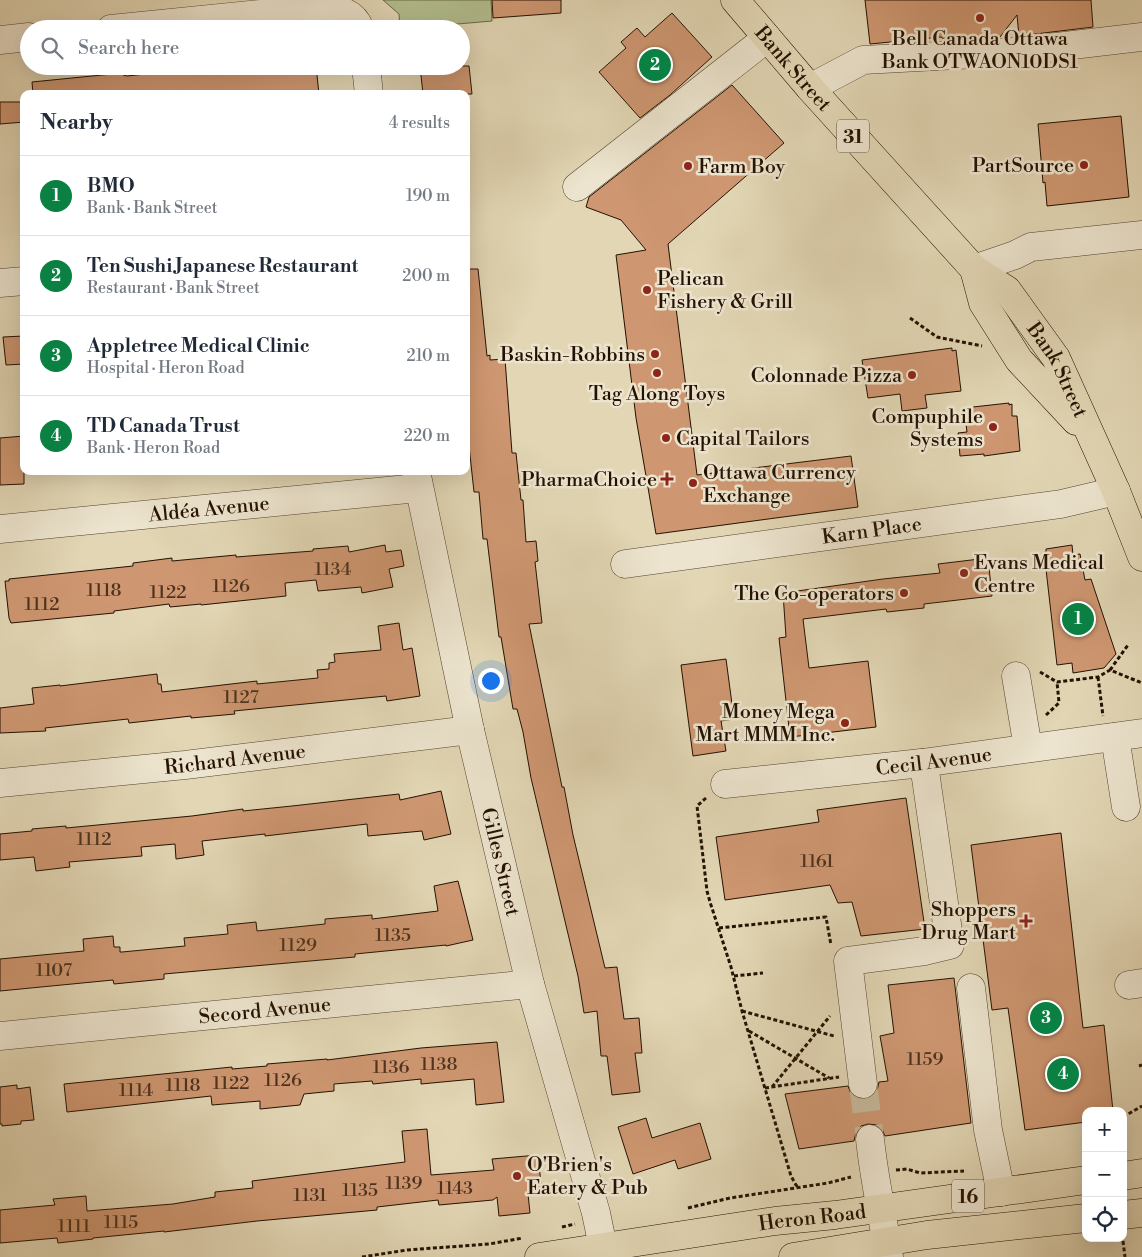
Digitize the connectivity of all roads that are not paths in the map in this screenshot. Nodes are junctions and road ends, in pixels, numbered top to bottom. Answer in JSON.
{"nodes":[{"id":1,"x":735,"y":0,"type":"edge"},
{"id":2,"x":201,"y":20,"type":"edge"},
{"id":3,"x":355,"y":20,"type":"edge"},
{"id":4,"x":1142,"y":37,"type":"edge"},
{"id":5,"x":20,"y":38,"type":"edge"},
{"id":6,"x":767,"y":38,"type":"junction"},
{"id":7,"x":0,"y":40,"type":"edge"},
{"id":8,"x":367,"y":75,"type":"edge"},
{"id":9,"x":810,"y":88,"type":"junction"},
{"id":10,"x":369,"y":90,"type":"edge"},
{"id":11,"x":578,"y":187,"type":"dead end"},
{"id":12,"x":1142,"y":235,"type":"edge"},
{"id":13,"x":974,"y":269,"type":"junction"},
{"id":14,"x":20,"y":281,"type":"edge"},
{"id":15,"x":0,"y":283,"type":"edge"},
{"id":16,"x":417,"y":480,"type":"edge"},
{"id":17,"x":1116,"y":491,"type":"junction"},
{"id":18,"x":0,"y":529,"type":"edge"},
{"id":19,"x":1142,"y":557,"type":"edge"},
{"id":20,"x":625,"y":564,"type":"dead end"},
{"id":21,"x":1028,"y":674,"type":"road end"},
{"id":22,"x":470,"y":730,"type":"junction"},
{"id":23,"x":1109,"y":730,"type":"junction"},
{"id":24,"x":1142,"y":733,"type":"edge"},
{"id":25,"x":1028,"y":748,"type":"junction"},
{"id":26,"x":922,"y":763,"type":"junction"},
{"id":27,"x":0,"y":783,"type":"edge"},
{"id":28,"x":725,"y":784,"type":"road end"},
{"id":29,"x":1126,"y":808,"type":"dead end"},
{"id":30,"x":530,"y":984,"type":"junction"},
{"id":31,"x":971,"y":988,"type":"dead end"},
{"id":32,"x":0,"y":1036,"type":"edge"},
{"id":33,"x":853,"y":1080,"type":"tunnel mouth"},
{"id":34,"x":870,"y":1139,"type":"tunnel mouth"},
{"id":35,"x":1142,"y":1174,"type":"edge"},
{"id":36,"x":1127,"y":1176,"type":"edge"},
{"id":37,"x":1082,"y":1181,"type":"edge"},
{"id":38,"x":1001,"y":1192,"type":"junction"},
{"id":39,"x":882,"y":1208,"type":"junction"},
{"id":40,"x":1142,"y":1213,"type":"edge"},
{"id":41,"x":1082,"y":1219,"type":"edge"},
{"id":42,"x":1127,"y":1225,"type":"edge"},
{"id":43,"x":532,"y":1247,"type":"edge"},
{"id":44,"x":603,"y":1248,"type":"junction"},
{"id":45,"x":887,"y":1249,"type":"edge"},
{"id":46,"x":793,"y":1257,"type":"edge"}],
"edges":[{"from":1,"to":6,"type":"main road","name":"Bank Street","number":"31"},
{"from":2,"to":3,"type":"street"},
{"from":4,"to":9,"type":"street"},
{"from":5,"to":7,"type":"street"},
{"from":6,"to":9,"type":"main road","name":"Bank Street","number":"31"},
{"from":6,"to":11,"type":"street"},
{"from":8,"to":10,"type":"street"},
{"from":9,"to":13,"type":"main road","name":"Bank Street","number":"31"},
{"from":12,"to":13,"type":"street"},
{"from":13,"to":17,"type":"main road","name":"Bank Street","number":"31"},
{"from":14,"to":15,"type":"street"},
{"from":16,"to":18,"type":"street","name":"Aldéa Avenue"},
{"from":16,"to":22,"type":"street","name":"Gilles Street"},
{"from":17,"to":19,"type":"main road","name":"Bank Street","number":"31"},
{"from":17,"to":20,"type":"street","name":"Karn Place"},
{"from":21,"to":25,"type":"street"},
{"from":22,"to":27,"type":"street","name":"Richard Avenue"},
{"from":22,"to":30,"type":"street","name":"Gilles Street"},
{"from":23,"to":24,"type":"street","name":"Cecil Avenue"},
{"from":23,"to":25,"type":"street","name":"Cecil Avenue"},
{"from":23,"to":29,"type":"street"},
{"from":25,"to":26,"type":"street","name":"Cecil Avenue"},
{"from":26,"to":28,"type":"street","name":"Cecil Avenue"},
{"from":26,"to":33,"type":"street"},
{"from":30,"to":32,"type":"street","name":"Secord Avenue"},
{"from":30,"to":44,"type":"street","name":"Gilles Street"},
{"from":31,"to":38,"type":"street"},
{"from":34,"to":39,"type":"street"},
{"from":35,"to":36,"type":"main road"},
{"from":37,"to":38,"type":"main road","name":"Heron Road","number":"16"},
{"from":38,"to":39,"type":"main road","name":"Heron Road","number":"16"},
{"from":39,"to":44,"type":"main road","name":"Heron Road","number":"16"},
{"from":39,"to":45,"type":"street"},
{"from":40,"to":42,"type":"main road"},
{"from":41,"to":45,"type":"main road","name":"Heron Road","number":"16"},
{"from":43,"to":44,"type":"main road","name":"Heron Road","number":"16"},
{"from":45,"to":46,"type":"main road","name":"Heron Road","number":"16"}]}
